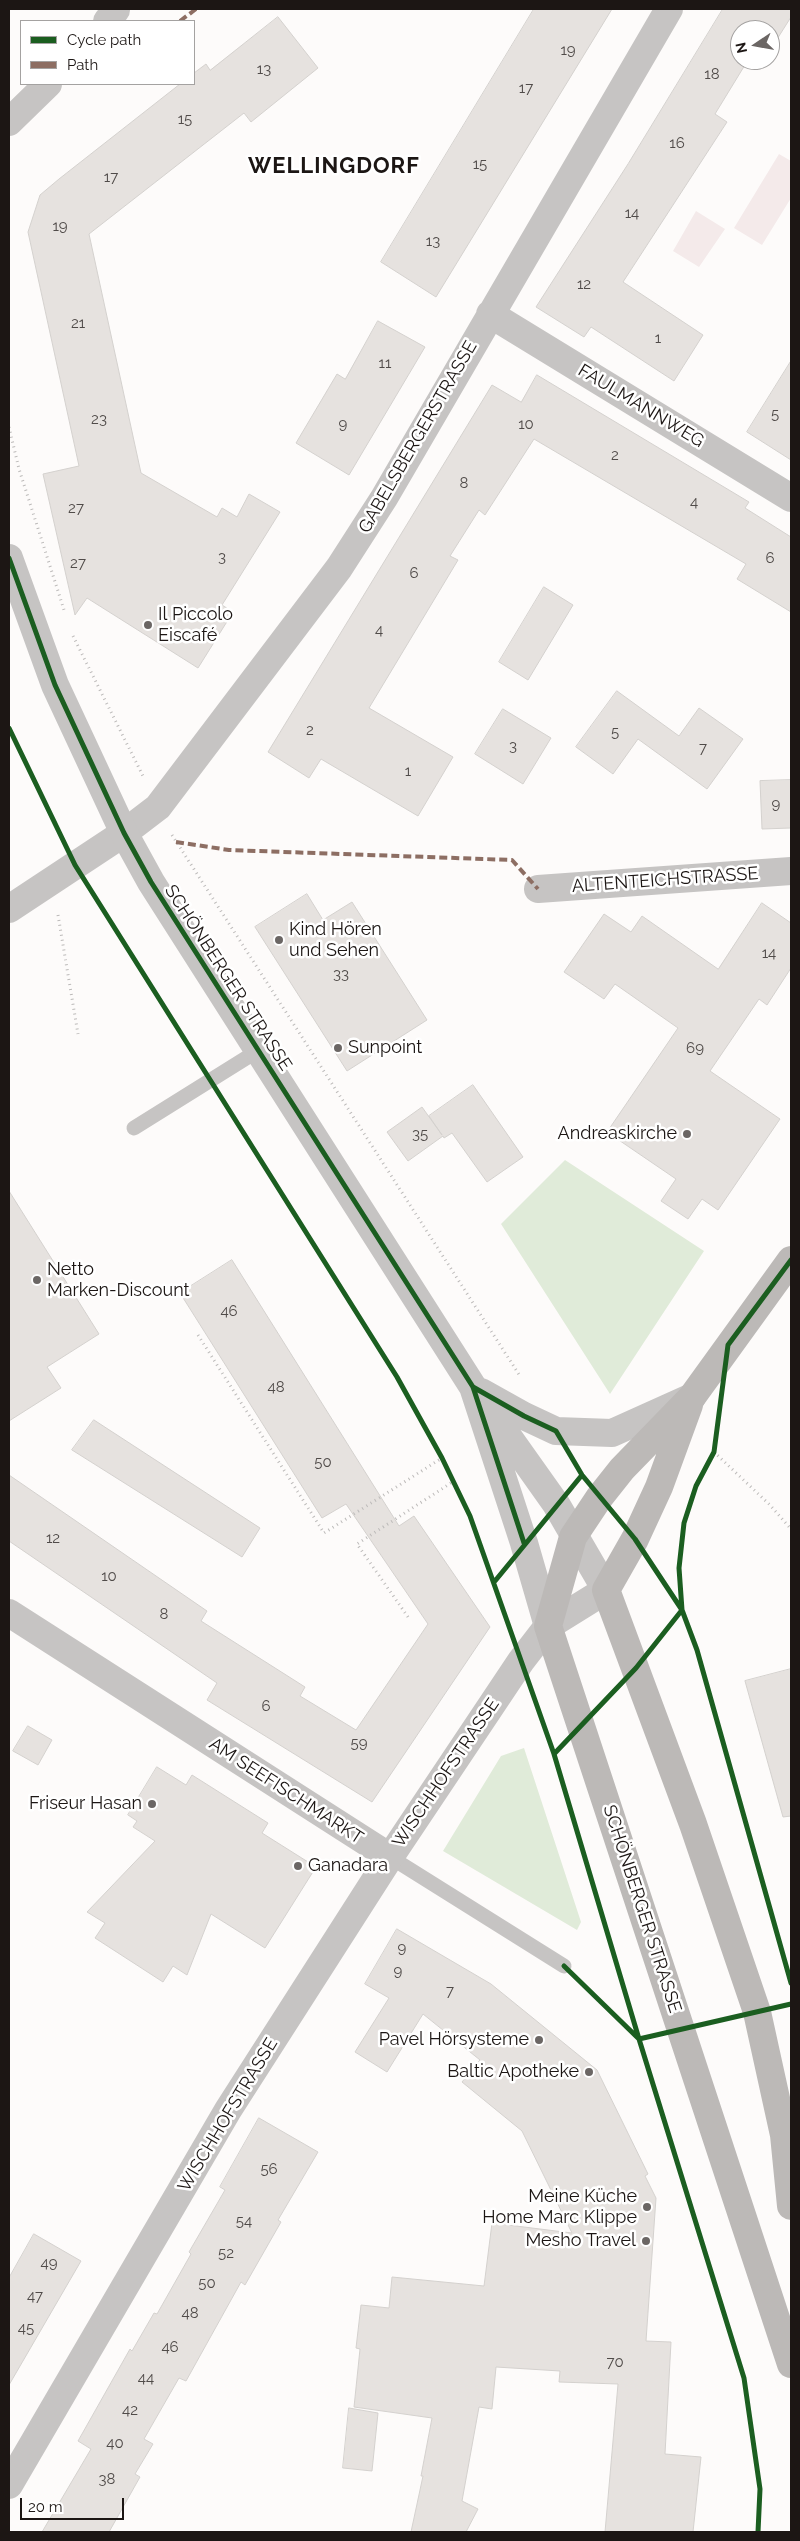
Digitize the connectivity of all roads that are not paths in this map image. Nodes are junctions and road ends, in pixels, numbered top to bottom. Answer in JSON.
{"nodes":[{"id":1,"x":669,"y":9,"type":"edge"},
{"id":2,"x":47,"y":85,"type":"edge"},
{"id":3,"x":9,"y":122,"type":"edge"},
{"id":4,"x":490,"y":314,"type":"junction"},
{"id":5,"x":791,"y":498,"type":"edge"},
{"id":6,"x":9,"y":558,"type":"edge"},
{"id":7,"x":124,"y":833,"type":"junction"},
{"id":8,"x":791,"y":871,"type":"edge"},
{"id":9,"x":538,"y":889,"type":"dead end"},
{"id":10,"x":9,"y":908,"type":"edge"},
{"id":11,"x":259,"y":1050,"type":"junction"},
{"id":12,"x":134,"y":1128,"type":"dead end"},
{"id":13,"x":791,"y":1260,"type":"edge"},
{"id":14,"x":473,"y":1387,"type":"junction"},
{"id":15,"x":692,"y":1397,"type":"junction"},
{"id":16,"x":573,"y":1537,"type":"junction"},
{"id":17,"x":606,"y":1590,"type":"junction"},
{"id":18,"x":9,"y":1613,"type":"edge"},
{"id":19,"x":548,"y":1626,"type":"junction"},
{"id":20,"x":390,"y":1857,"type":"junction"},
{"id":21,"x":564,"y":1966,"type":"dead end"},
{"id":22,"x":791,"y":2206,"type":"edge"},
{"id":23,"x":791,"y":2364,"type":"edge"},
{"id":24,"x":9,"y":2485,"type":"edge"}],
"edges":[{"from":1,"to":4,"type":"street","name":"GABELSBERGERSTRASSE"},
{"from":2,"to":3,"type":"street"},
{"from":4,"to":5,"type":"street","name":"FAULMANNWEG"},
{"from":4,"to":7,"type":"street","name":"GABELSBERGERSTRASSE"},
{"from":6,"to":7,"type":"street","name":"SCHÖNBERGER STRASSE"},
{"from":7,"to":10,"type":"street"},
{"from":7,"to":11,"type":"street","name":"SCHÖNBERGER STRASSE"},
{"from":8,"to":9,"type":"street","name":"ALTENTEICHSTRASSE"},
{"from":11,"to":12,"type":"lane"},
{"from":11,"to":14,"type":"street","name":"SCHÖNBERGER STRASSE"},
{"from":13,"to":15,"type":"main road","name":"WISCHHOFSTRASSE"},
{"from":14,"to":15,"type":"street","name":"SCHÖNBERGER STRASSE"},
{"from":14,"to":16,"type":"street","name":"SCHÖNBERGER STRASSE"},
{"from":14,"to":19,"type":"street","name":"SCHÖNBERGER STRASSE"},
{"from":15,"to":16,"type":"main road","name":"WISCHHOFSTRASSE"},
{"from":15,"to":17,"type":"main road"},
{"from":16,"to":17,"type":"street","name":"SCHÖNBERGER STRASSE"},
{"from":16,"to":19,"type":"main road","name":"WISCHHOFSTRASSE"},
{"from":17,"to":19,"type":"street"},
{"from":17,"to":22,"type":"main road","name":"SCHÖNBERGER STRASSE"},
{"from":18,"to":20,"type":"street","name":"AM SEEFISCHMARKT"},
{"from":19,"to":20,"type":"street","name":"WISCHHOFSTRASSE"},
{"from":19,"to":23,"type":"main road","name":"SCHÖNBERGER STRASSE"},
{"from":20,"to":21,"type":"lane","name":"AM SEEFISCHMARKT"},
{"from":20,"to":24,"type":"street","name":"WISCHHOFSTRASSE"}]}
